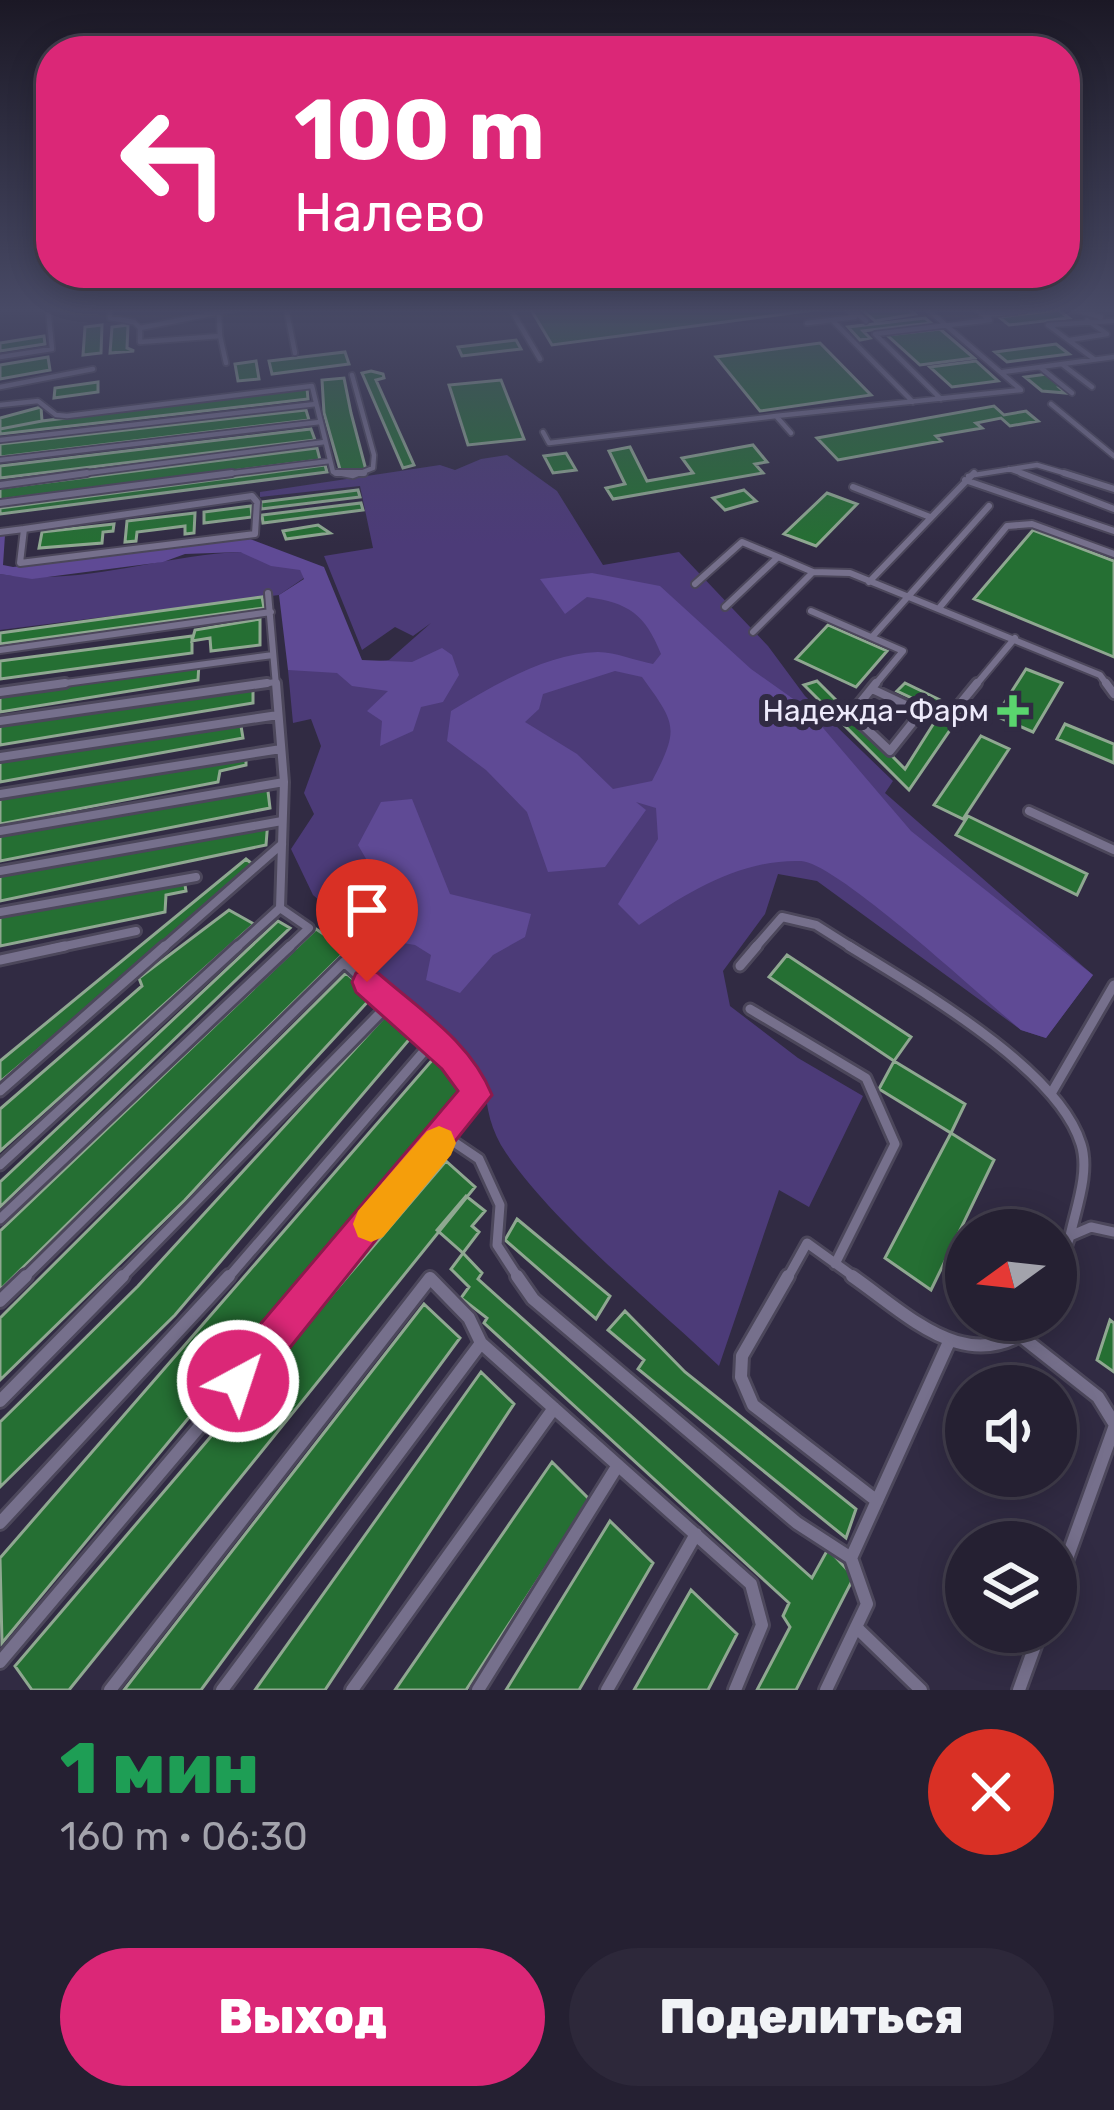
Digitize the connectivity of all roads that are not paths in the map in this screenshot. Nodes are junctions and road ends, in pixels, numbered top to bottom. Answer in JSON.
{"nodes":[{"id":1,"x":305,"y":387,"type":"edge"},
{"id":2,"x":312,"y":387,"type":"edge"},
{"id":3,"x":355,"y":387,"type":"edge"},
{"id":4,"x":898,"y":387,"type":"edge"},
{"id":5,"x":929,"y":387,"type":"edge"},
{"id":6,"x":1018,"y":387,"type":"edge"},
{"id":7,"x":1064,"y":387,"type":"edge"},
{"id":8,"x":1072,"y":393,"type":"dead end"},
{"id":9,"x":942,"y":400,"type":"junction"},
{"id":10,"x":914,"y":403,"type":"junction"},
{"id":11,"x":316,"y":404,"type":"junction"},
{"id":12,"x":1051,"y":404,"type":"dead end"},
{"id":13,"x":0,"y":406,"type":"edge"},
{"id":14,"x":776,"y":416,"type":"junction"},
{"id":15,"x":320,"y":422,"type":"junction"},
{"id":16,"x":543,"y":432,"type":"dead end"},
{"id":17,"x":791,"y":433,"type":"dead end"},
{"id":18,"x":0,"y":440,"type":"edge"},
{"id":19,"x":325,"y":442,"type":"junction"},
{"id":20,"x":1114,"y":456,"type":"edge"},
{"id":21,"x":0,"y":460,"type":"edge"},
{"id":22,"x":330,"y":461,"type":"junction"},
{"id":23,"x":1009,"y":469,"type":"junction"},
{"id":24,"x":965,"y":480,"type":"junction"},
{"id":25,"x":0,"y":485,"type":"edge"},
{"id":26,"x":853,"y":488,"type":"dead end"},
{"id":27,"x":1114,"y":489,"type":"edge"},
{"id":28,"x":0,"y":503,"type":"edge"},
{"id":29,"x":989,"y":506,"type":"dead end"},
{"id":30,"x":1114,"y":509,"type":"edge"},
{"id":31,"x":930,"y":517,"type":"junction"},
{"id":32,"x":24,"y":529,"type":"junction"},
{"id":33,"x":1114,"y":531,"type":"edge"},
{"id":34,"x":0,"y":532,"type":"edge"},
{"id":35,"x":1114,"y":554,"type":"edge"},
{"id":36,"x":778,"y":557,"type":"junction"},
{"id":37,"x":813,"y":572,"type":"junction"},
{"id":38,"x":869,"y":582,"type":"junction"},
{"id":39,"x":695,"y":584,"type":"dead end"},
{"id":40,"x":268,"y":593,"type":"dead end"},
{"id":41,"x":911,"y":597,"type":"junction"},
{"id":42,"x":725,"y":607,"type":"dead end"},
{"id":43,"x":940,"y":607,"type":"junction"},
{"id":44,"x":811,"y":611,"type":"dead end"},
{"id":45,"x":271,"y":612,"type":"junction"},
{"id":46,"x":753,"y":632,"type":"dead end"},
{"id":47,"x":872,"y":637,"type":"junction"},
{"id":48,"x":1015,"y":638,"type":"junction"},
{"id":49,"x":0,"y":650,"type":"edge"},
{"id":50,"x":273,"y":655,"type":"junction"},
{"id":51,"x":275,"y":682,"type":"junction"},
{"id":52,"x":872,"y":689,"type":"junction"},
{"id":53,"x":0,"y":692,"type":"edge"},
{"id":54,"x":1114,"y":694,"type":"edge"},
{"id":55,"x":959,"y":705,"type":"dead end"},
{"id":56,"x":278,"y":716,"type":"junction"},
{"id":57,"x":0,"y":721,"type":"edge"},
{"id":58,"x":281,"y":749,"type":"junction"},
{"id":59,"x":0,"y":757,"type":"edge"},
{"id":60,"x":284,"y":782,"type":"junction"},
{"id":61,"x":0,"y":794,"type":"edge"},
{"id":62,"x":1029,"y":811,"type":"dead end"},
{"id":63,"x":283,"y":821,"type":"junction"},
{"id":64,"x":0,"y":831,"type":"edge"},
{"id":65,"x":283,"y":843,"type":"junction"},
{"id":66,"x":1114,"y":850,"type":"edge"},
{"id":67,"x":0,"y":871,"type":"edge"},
{"id":68,"x":196,"y":877,"type":"dead end"},
{"id":69,"x":280,"y":908,"type":"junction"},
{"id":70,"x":0,"y":912,"type":"edge"},
{"id":71,"x":136,"y":931,"type":"dead end"},
{"id":72,"x":0,"y":960,"type":"edge"},
{"id":73,"x":740,"y":966,"type":"dead end"},
{"id":74,"x":1114,"y":986,"type":"edge"},
{"id":75,"x":391,"y":1002,"type":"junction"},
{"id":76,"x":750,"y":1009,"type":"dead end"},
{"id":77,"x":432,"y":1041,"type":"junction"},
{"id":78,"x":0,"y":1091,"type":"edge"},
{"id":79,"x":1052,"y":1093,"type":"junction"},
{"id":80,"x":446,"y":1136,"type":"junction"},
{"id":81,"x":0,"y":1165,"type":"edge"},
{"id":82,"x":1075,"y":1209,"type":"edge"},
{"id":83,"x":0,"y":1219,"type":"edge"},
{"id":84,"x":1114,"y":1232,"type":"edge"},
{"id":85,"x":1077,"y":1233,"type":"edge"},
{"id":86,"x":836,"y":1264,"type":"junction"},
{"id":87,"x":0,"y":1301,"type":"edge"},
{"id":88,"x":1004,"y":1341,"type":"edge"},
{"id":89,"x":1027,"y":1341,"type":"edge"},
{"id":90,"x":481,"y":1342,"type":"junction"},
{"id":91,"x":947,"y":1343,"type":"junction"},
{"id":92,"x":0,"y":1401,"type":"edge"},
{"id":93,"x":554,"y":1408,"type":"junction"},
{"id":94,"x":1114,"y":1426,"type":"edge"},
{"id":95,"x":618,"y":1465,"type":"junction"},
{"id":96,"x":877,"y":1501,"type":"junction"},
{"id":97,"x":0,"y":1522,"type":"edge"},
{"id":98,"x":1077,"y":1530,"type":"edge"},
{"id":99,"x":696,"y":1534,"type":"junction"},
{"id":100,"x":851,"y":1558,"type":"junction"},
{"id":101,"x":856,"y":1628,"type":"junction"},
{"id":102,"x":1032,"y":1653,"type":"edge"},
{"id":103,"x":0,"y":1662,"type":"edge"},
{"id":104,"x":110,"y":1690,"type":"edge"},
{"id":105,"x":222,"y":1690,"type":"edge"},
{"id":106,"x":352,"y":1690,"type":"edge"},
{"id":107,"x":478,"y":1690,"type":"edge"},
{"id":108,"x":608,"y":1690,"type":"edge"},
{"id":109,"x":735,"y":1690,"type":"edge"},
{"id":110,"x":826,"y":1690,"type":"edge"},
{"id":111,"x":922,"y":1690,"type":"edge"},
{"id":112,"x":1019,"y":1690,"type":"edge"}],
"edges":[{"from":1,"to":13,"type":"lane"},
{"from":2,"to":11,"type":"lane"},
{"from":3,"to":22,"type":"lane"},
{"from":4,"to":10,"type":"lane"},
{"from":5,"to":9,"type":"lane"},
{"from":6,"to":9,"type":"lane"},
{"from":7,"to":8,"type":"lane"},
{"from":9,"to":10,"type":"lane"},
{"from":10,"to":14,"type":"lane"},
{"from":11,"to":15,"type":"lane"},
{"from":11,"to":18,"type":"lane"},
{"from":12,"to":20,"type":"lane"},
{"from":14,"to":16,"type":"lane"},
{"from":14,"to":17,"type":"lane"},
{"from":15,"to":19,"type":"lane"},
{"from":15,"to":21,"type":"lane"},
{"from":19,"to":22,"type":"lane"},
{"from":19,"to":25,"type":"lane"},
{"from":22,"to":28,"type":"lane"},
{"from":23,"to":24,"type":"lane"},
{"from":23,"to":27,"type":"lane"},
{"from":23,"to":30,"type":"lane"},
{"from":24,"to":31,"type":"lane"},
{"from":24,"to":33,"type":"lane"},
{"from":26,"to":31,"type":"lane"},
{"from":29,"to":41,"type":"lane"},
{"from":31,"to":38,"type":"lane"},
{"from":32,"to":32,"type":"lane"},
{"from":32,"to":34,"type":"lane"},
{"from":35,"to":43,"type":"lane"},
{"from":36,"to":37,"type":"lane"},
{"from":36,"to":39,"type":"lane"},
{"from":36,"to":42,"type":"lane"},
{"from":37,"to":38,"type":"lane"},
{"from":37,"to":46,"type":"lane"},
{"from":38,"to":41,"type":"lane"},
{"from":40,"to":45,"type":"lane"},
{"from":41,"to":43,"type":"lane"},
{"from":41,"to":47,"type":"lane"},
{"from":43,"to":48,"type":"lane"},
{"from":44,"to":47,"type":"lane"},
{"from":45,"to":49,"type":"lane"},
{"from":45,"to":50,"type":"lane"},
{"from":47,"to":52,"type":"lane"},
{"from":48,"to":54,"type":"lane"},
{"from":48,"to":55,"type":"lane"},
{"from":50,"to":51,"type":"lane"},
{"from":50,"to":53,"type":"lane"},
{"from":51,"to":56,"type":"lane"},
{"from":51,"to":57,"type":"lane"},
{"from":52,"to":52,"type":"lane"},
{"from":56,"to":58,"type":"lane"},
{"from":56,"to":59,"type":"lane"},
{"from":58,"to":60,"type":"lane"},
{"from":58,"to":61,"type":"lane"},
{"from":60,"to":63,"type":"lane"},
{"from":60,"to":64,"type":"lane"},
{"from":62,"to":66,"type":"lane"},
{"from":63,"to":65,"type":"lane"},
{"from":63,"to":67,"type":"lane"},
{"from":65,"to":69,"type":"lane"},
{"from":65,"to":78,"type":"lane"},
{"from":68,"to":70,"type":"lane"},
{"from":69,"to":81,"type":"lane"},
{"from":69,"to":83,"type":"lane"},
{"from":71,"to":72,"type":"lane"},
{"from":73,"to":79,"type":"lane"},
{"from":74,"to":79,"type":"lane"},
{"from":75,"to":77,"type":"lane"},
{"from":75,"to":87,"type":"lane"},
{"from":75,"to":92,"type":"lane"},
{"from":76,"to":86,"type":"lane"},
{"from":77,"to":80,"type":"lane"},
{"from":77,"to":97,"type":"lane"},
{"from":79,"to":82,"type":"lane"},
{"from":80,"to":100,"type":"lane"},
{"from":80,"to":103,"type":"lane"},
{"from":84,"to":85,"type":"lane"},
{"from":86,"to":91,"type":"lane"},
{"from":86,"to":96,"type":"lane"},
{"from":88,"to":91,"type":"lane"},
{"from":89,"to":94,"type":"lane"},
{"from":90,"to":93,"type":"lane"},
{"from":90,"to":104,"type":"lane"},
{"from":90,"to":105,"type":"lane"},
{"from":91,"to":96,"type":"lane"},
{"from":93,"to":95,"type":"lane"},
{"from":93,"to":106,"type":"lane"},
{"from":94,"to":98,"type":"lane"},
{"from":95,"to":99,"type":"lane"},
{"from":95,"to":107,"type":"lane"},
{"from":96,"to":100,"type":"lane"},
{"from":99,"to":108,"type":"lane"},
{"from":99,"to":109,"type":"lane"},
{"from":100,"to":101,"type":"lane"},
{"from":101,"to":110,"type":"lane"},
{"from":101,"to":111,"type":"lane"},
{"from":102,"to":112,"type":"lane"}]}
